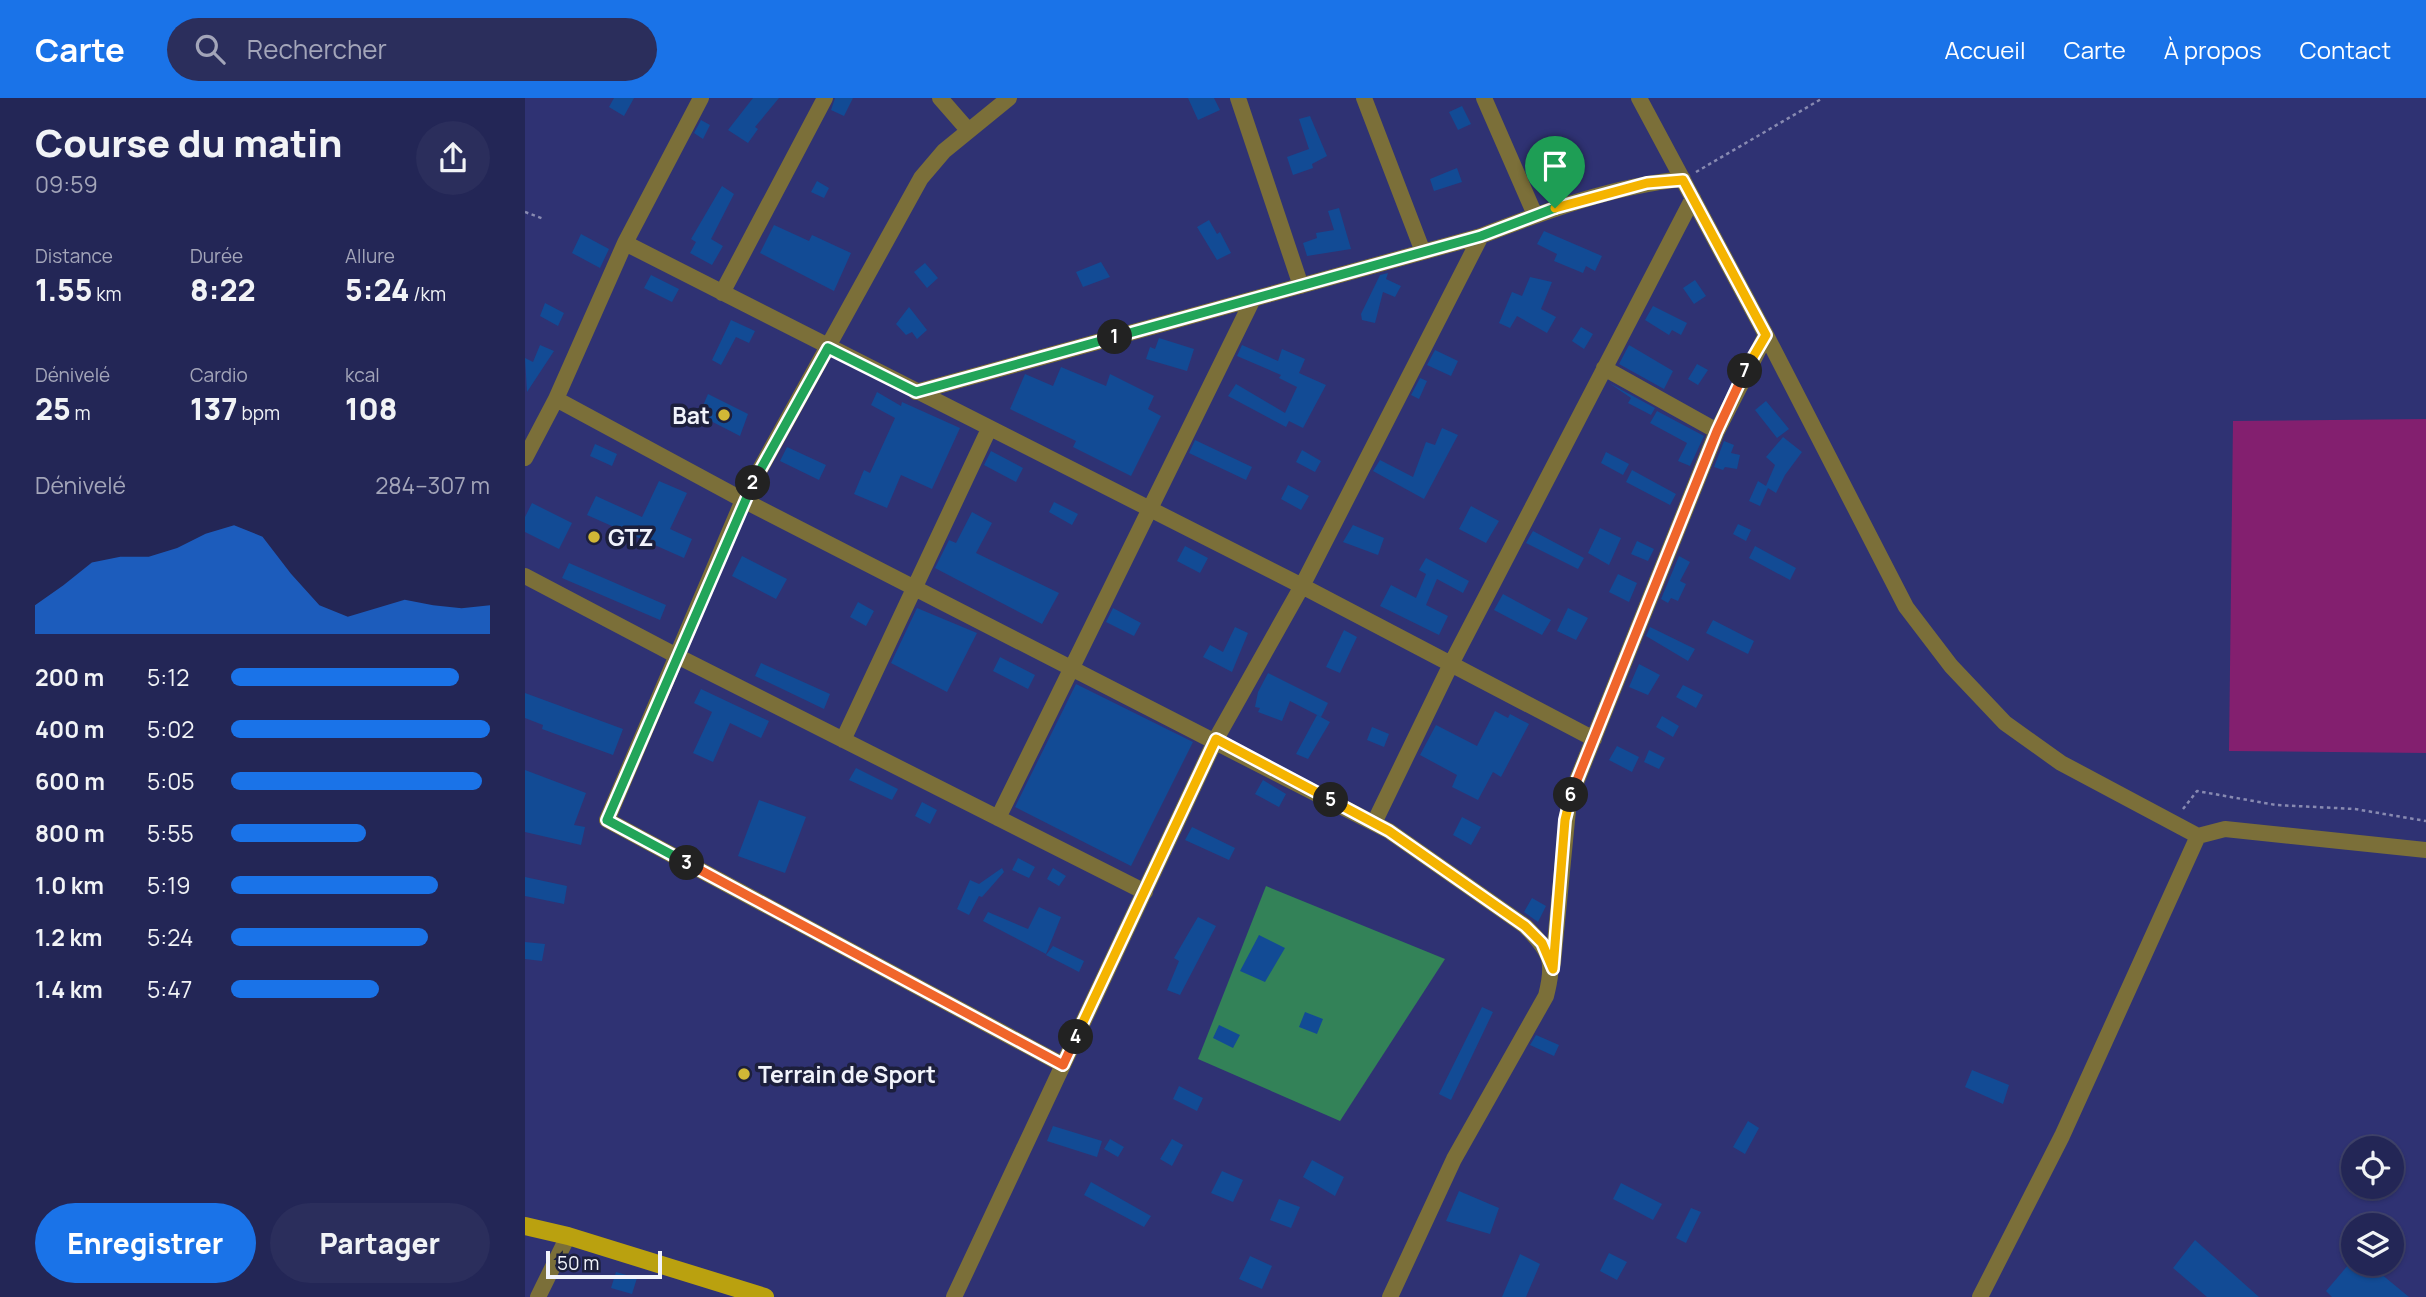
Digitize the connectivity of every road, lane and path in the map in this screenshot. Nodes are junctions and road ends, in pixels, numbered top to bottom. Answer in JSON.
{"nodes":[{"id":1,"x":701,"y":98,"type":"edge"},
{"id":2,"x":825,"y":98,"type":"edge"},
{"id":3,"x":940,"y":98,"type":"edge"},
{"id":4,"x":1009,"y":98,"type":"edge"},
{"id":5,"x":1238,"y":98,"type":"edge"},
{"id":6,"x":1364,"y":98,"type":"edge"},
{"id":7,"x":1484,"y":98,"type":"edge"},
{"id":8,"x":1639,"y":98,"type":"edge"},
{"id":9,"x":1823,"y":98,"type":"edge"},
{"id":10,"x":968,"y":130,"type":"junction"},
{"id":11,"x":1683,"y":180,"type":"junction"},
{"id":12,"x":1693,"y":198,"type":"junction"},
{"id":13,"x":525,"y":212,"type":"edge"},
{"id":14,"x":1535,"y":215,"type":"junction"},
{"id":15,"x":544,"y":219,"type":"dead end"},
{"id":16,"x":1481,"y":236,"type":"junction"},
{"id":17,"x":625,"y":243,"type":"junction"},
{"id":18,"x":1423,"y":252,"type":"junction"},
{"id":19,"x":1301,"y":286,"type":"junction"},
{"id":20,"x":722,"y":293,"type":"junction"},
{"id":21,"x":1253,"y":299,"type":"junction"},
{"id":22,"x":1766,"y":335,"type":"junction"},
{"id":23,"x":828,"y":348,"type":"junction"},
{"id":24,"x":1604,"y":368,"type":"junction"},
{"id":25,"x":916,"y":392,"type":"junction"},
{"id":26,"x":556,"y":398,"type":"junction"},
{"id":27,"x":989,"y":429,"type":"junction"},
{"id":28,"x":1717,"y":431,"type":"junction"},
{"id":29,"x":525,"y":458,"type":"edge"},
{"id":30,"x":743,"y":500,"type":"junction"},
{"id":31,"x":1150,"y":509,"type":"junction"},
{"id":32,"x":525,"y":576,"type":"edge"},
{"id":33,"x":915,"y":586,"type":"junction"},
{"id":34,"x":1302,"y":586,"type":"junction"},
{"id":35,"x":677,"y":656,"type":"junction"},
{"id":36,"x":1451,"y":664,"type":"junction"},
{"id":37,"x":1071,"y":666,"type":"junction"},
{"id":38,"x":1216,"y":739,"type":"junction"},
{"id":39,"x":1594,"y":739,"type":"junction"},
{"id":40,"x":843,"y":740,"type":"junction"},
{"id":41,"x":998,"y":818,"type":"junction"},
{"id":42,"x":2426,"y":821,"type":"edge"},
{"id":43,"x":1374,"y":823,"type":"junction"},
{"id":44,"x":2198,"y":836,"type":"junction"},
{"id":45,"x":2426,"y":850,"type":"edge"},
{"id":46,"x":1145,"y":892,"type":"junction"},
{"id":47,"x":1553,"y":969,"type":"junction"},
{"id":48,"x":1063,"y":1065,"type":"junction"},
{"id":49,"x":525,"y":1226,"type":"edge"},
{"id":50,"x":568,"y":1236,"type":"junction"},
{"id":51,"x":732,"y":1292,"type":"edge"},
{"id":52,"x":538,"y":1297,"type":"edge"},
{"id":53,"x":765,"y":1297,"type":"edge"},
{"id":54,"x":954,"y":1297,"type":"edge"},
{"id":55,"x":1390,"y":1297,"type":"edge"},
{"id":56,"x":1980,"y":1297,"type":"edge"}],
"edges":[{"from":1,"to":17,"type":"street"},
{"from":2,"to":20,"type":"street"},
{"from":3,"to":10,"type":"street"},
{"from":4,"to":10,"type":"street"},
{"from":5,"to":19,"type":"street"},
{"from":6,"to":18,"type":"street"},
{"from":7,"to":14,"type":"street"},
{"from":8,"to":11,"type":"street"},
{"from":9,"to":11,"type":"path"},
{"from":10,"to":23,"type":"street"},
{"from":11,"to":12,"type":"street"},
{"from":11,"to":14,"type":"street"},
{"from":12,"to":22,"type":"street"},
{"from":12,"to":24,"type":"street"},
{"from":13,"to":15,"type":"path"},
{"from":14,"to":16,"type":"street"},
{"from":16,"to":18,"type":"street"},
{"from":16,"to":34,"type":"street"},
{"from":17,"to":20,"type":"street"},
{"from":17,"to":26,"type":"street"},
{"from":18,"to":19,"type":"street"},
{"from":19,"to":21,"type":"street"},
{"from":20,"to":23,"type":"street"},
{"from":21,"to":25,"type":"street"},
{"from":21,"to":31,"type":"street"},
{"from":22,"to":28,"type":"street"},
{"from":22,"to":44,"type":"street"},
{"from":23,"to":25,"type":"street"},
{"from":23,"to":30,"type":"street"},
{"from":24,"to":28,"type":"street"},
{"from":24,"to":36,"type":"street"},
{"from":25,"to":27,"type":"street"},
{"from":26,"to":29,"type":"street"},
{"from":26,"to":30,"type":"street"},
{"from":27,"to":31,"type":"street"},
{"from":27,"to":33,"type":"street"},
{"from":28,"to":39,"type":"street"},
{"from":30,"to":33,"type":"street"},
{"from":30,"to":35,"type":"street"},
{"from":31,"to":34,"type":"street"},
{"from":31,"to":37,"type":"street"},
{"from":32,"to":35,"type":"street"},
{"from":33,"to":37,"type":"street"},
{"from":33,"to":40,"type":"street"},
{"from":34,"to":36,"type":"street"},
{"from":34,"to":38,"type":"street"},
{"from":35,"to":40,"type":"street"},
{"from":35,"to":48,"type":"street"},
{"from":36,"to":39,"type":"street"},
{"from":36,"to":43,"type":"street"},
{"from":37,"to":38,"type":"street"},
{"from":37,"to":41,"type":"street"},
{"from":38,"to":43,"type":"street"},
{"from":38,"to":46,"type":"street"},
{"from":39,"to":47,"type":"street"},
{"from":40,"to":41,"type":"street"},
{"from":41,"to":46,"type":"street"},
{"from":42,"to":44,"type":"path"},
{"from":43,"to":47,"type":"street"},
{"from":44,"to":45,"type":"street"},
{"from":44,"to":56,"type":"street"},
{"from":46,"to":48,"type":"street"},
{"from":47,"to":55,"type":"street"},
{"from":48,"to":54,"type":"street"},
{"from":49,"to":50,"type":"main road"},
{"from":50,"to":51,"type":"main road"},
{"from":50,"to":52,"type":"street"},
{"from":51,"to":53,"type":"main road"}]}
